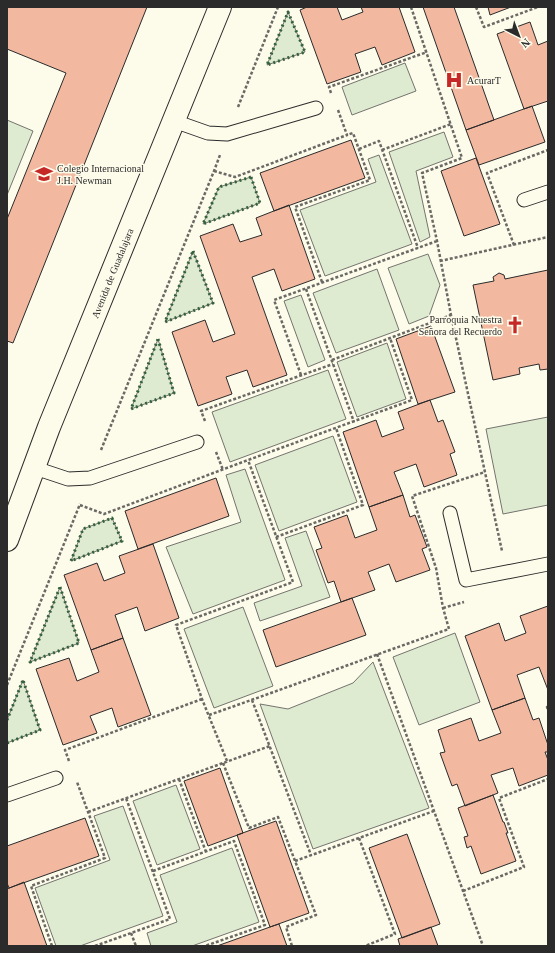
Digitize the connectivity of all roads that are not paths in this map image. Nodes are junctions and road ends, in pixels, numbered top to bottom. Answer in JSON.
{"nodes":[{"id":1,"x":220,"y":7,"type":"edge"},
{"id":2,"x":316,"y":108,"type":"dead end"},
{"id":3,"x":174,"y":121,"type":"junction"},
{"id":4,"x":548,"y":192,"type":"edge"},
{"id":5,"x":524,"y":200,"type":"dead end"},
{"id":6,"x":197,"y":442,"type":"dead end"},
{"id":7,"x":34,"y":468,"type":"junction"},
{"id":8,"x":450,"y":513,"type":"dead end"},
{"id":9,"x":7,"y":540,"type":"edge"},
{"id":10,"x":548,"y":564,"type":"edge"},
{"id":11,"x":56,"y":778,"type":"road end"},
{"id":12,"x":7,"y":795,"type":"edge"}],
"edges":[{"from":1,"to":3,"type":"street","name":"Avenida de Guadalajara"},
{"from":2,"to":3,"type":"lane"},
{"from":3,"to":7,"type":"street","name":"Avenida de Guadalajara"},
{"from":4,"to":5,"type":"lane"},
{"from":6,"to":7,"type":"lane"},
{"from":7,"to":9,"type":"street","name":"Avenida de Guadalajara"},
{"from":8,"to":10,"type":"lane"},
{"from":11,"to":12,"type":"lane"}]}
